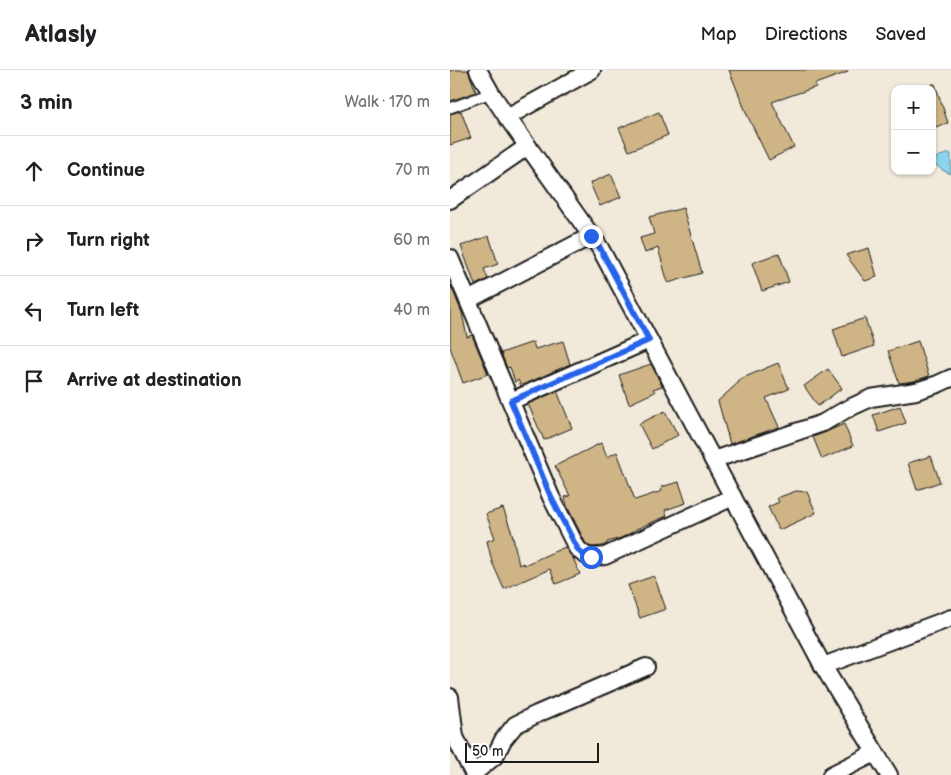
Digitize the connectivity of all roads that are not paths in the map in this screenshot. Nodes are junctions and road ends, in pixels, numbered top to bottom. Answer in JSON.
{"nodes":[{"id":1,"x":478,"y":70,"type":"edge"},
{"id":2,"x":592,"y":70,"type":"edge"},
{"id":3,"x":491,"y":92,"type":"junction"},
{"id":4,"x":450,"y":108,"type":"edge"},
{"id":5,"x":507,"y":117,"type":"junction"},
{"id":6,"x":528,"y":146,"type":"junction"},
{"id":7,"x":450,"y":200,"type":"edge"},
{"id":8,"x":591,"y":236,"type":"junction"},
{"id":9,"x":450,"y":258,"type":"edge"},
{"id":10,"x":468,"y":300,"type":"junction"},
{"id":11,"x":649,"y":340,"type":"junction"},
{"id":12,"x":951,"y":378,"type":"edge"},
{"id":13,"x":511,"y":401,"type":"junction"},
{"id":14,"x":713,"y":460,"type":"junction"},
{"id":15,"x":732,"y":497,"type":"junction"},
{"id":16,"x":951,"y":618,"type":"edge"},
{"id":17,"x":823,"y":666,"type":"junction"},
{"id":18,"x":646,"y":667,"type":"dead end"},
{"id":19,"x":450,"y":697,"type":"edge"},
{"id":20,"x":875,"y":753,"type":"junction"},
{"id":21,"x":474,"y":774,"type":"edge"},
{"id":22,"x":831,"y":775,"type":"edge"},
{"id":23,"x":889,"y":775,"type":"edge"}],
"edges":[{"from":1,"to":3,"type":"street"},
{"from":2,"to":5,"type":"street"},
{"from":3,"to":4,"type":"lane"},
{"from":3,"to":5,"type":"street"},
{"from":5,"to":6,"type":"street"},
{"from":6,"to":7,"type":"street"},
{"from":6,"to":8,"type":"street"},
{"from":8,"to":10,"type":"street"},
{"from":8,"to":11,"type":"street"},
{"from":9,"to":10,"type":"street"},
{"from":10,"to":13,"type":"street"},
{"from":11,"to":13,"type":"street"},
{"from":11,"to":14,"type":"street"},
{"from":12,"to":14,"type":"street"},
{"from":13,"to":15,"type":"street"},
{"from":14,"to":15,"type":"street"},
{"from":15,"to":17,"type":"street"},
{"from":16,"to":17,"type":"street"},
{"from":17,"to":20,"type":"street"},
{"from":18,"to":21,"type":"street"},
{"from":19,"to":21,"type":"street"},
{"from":20,"to":22,"type":"street"},
{"from":20,"to":23,"type":"street"}]}
